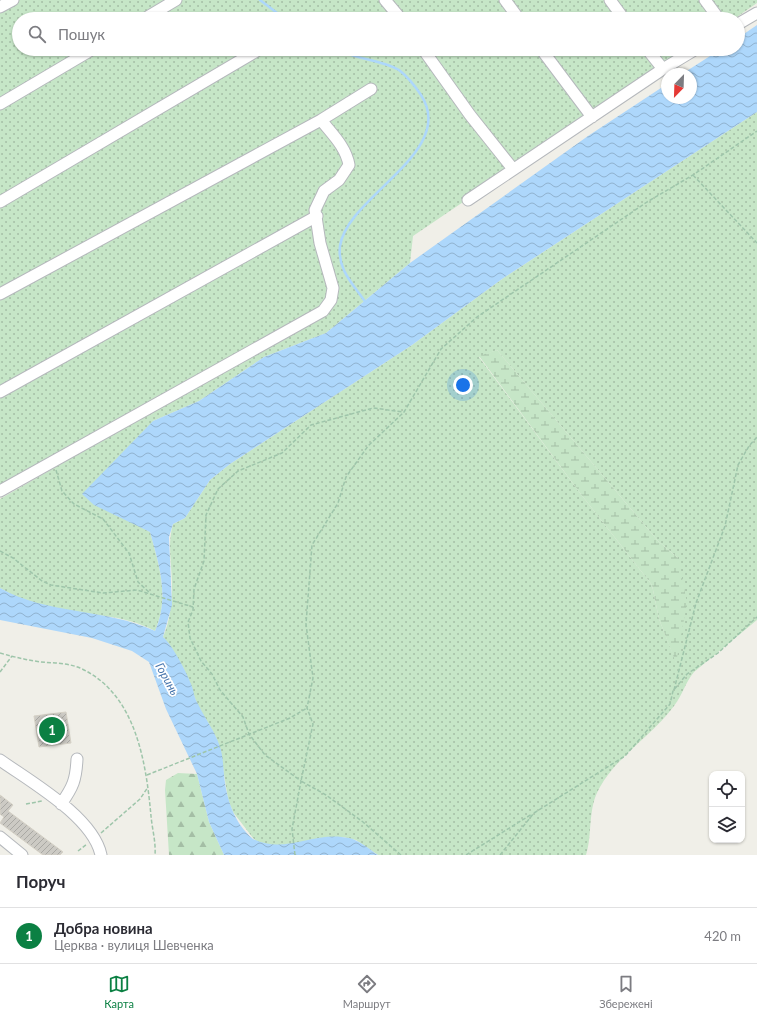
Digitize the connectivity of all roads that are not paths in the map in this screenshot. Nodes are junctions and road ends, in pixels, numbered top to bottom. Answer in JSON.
{"nodes":[{"id":1,"x":12,"y":0,"type":"edge"},
{"id":2,"x":176,"y":0,"type":"edge"},
{"id":3,"x":385,"y":0,"type":"edge"},
{"id":4,"x":505,"y":0,"type":"edge"},
{"id":5,"x":610,"y":0,"type":"edge"},
{"id":6,"x":705,"y":0,"type":"edge"},
{"id":7,"x":0,"y":7,"type":"edge"},
{"id":8,"x":156,"y":12,"type":"edge"},
{"id":9,"x":395,"y":12,"type":"edge"},
{"id":10,"x":514,"y":12,"type":"edge"},
{"id":11,"x":619,"y":12,"type":"edge"},
{"id":12,"x":714,"y":12,"type":"edge"},
{"id":13,"x":757,"y":13,"type":"edge"},
{"id":14,"x":745,"y":20,"type":"edge"},
{"id":15,"x":81,"y":56,"type":"edge"},
{"id":16,"x":248,"y":56,"type":"edge"},
{"id":17,"x":428,"y":56,"type":"edge"},
{"id":18,"x":546,"y":56,"type":"edge"},
{"id":19,"x":653,"y":56,"type":"edge"},
{"id":20,"x":684,"y":56,"type":"edge"},
{"id":21,"x":662,"y":68,"type":"edge"},
{"id":22,"x":665,"y":68,"type":"edge"},
{"id":23,"x":661,"y":70,"type":"edge"},
{"id":24,"x":371,"y":89,"type":"dead end"},
{"id":25,"x":0,"y":104,"type":"edge"},
{"id":26,"x":592,"y":117,"type":"junction"},
{"id":27,"x":321,"y":120,"type":"junction"},
{"id":28,"x":513,"y":169,"type":"junction"},
{"id":29,"x":468,"y":200,"type":"dead end"},
{"id":30,"x":0,"y":202,"type":"edge"},
{"id":31,"x":317,"y":216,"type":"junction"},
{"id":32,"x":0,"y":294,"type":"edge"},
{"id":33,"x":0,"y":392,"type":"edge"},
{"id":34,"x":0,"y":491,"type":"edge"},
{"id":35,"x":77,"y":759,"type":"dead end"},
{"id":36,"x":0,"y":760,"type":"edge"},
{"id":37,"x":57,"y":801,"type":"junction"},
{"id":38,"x":0,"y":837,"type":"edge"},
{"id":39,"x":22,"y":855,"type":"edge"},
{"id":40,"x":101,"y":855,"type":"edge"}],
"edges":[{"from":1,"to":7,"type":"street"},
{"from":2,"to":8,"type":"street"},
{"from":3,"to":9,"type":"street"},
{"from":4,"to":10,"type":"street"},
{"from":5,"to":11,"type":"street"},
{"from":6,"to":12,"type":"street"},
{"from":13,"to":14,"type":"street"},
{"from":15,"to":25,"type":"street"},
{"from":16,"to":30,"type":"street"},
{"from":17,"to":28,"type":"street"},
{"from":18,"to":26,"type":"street"},
{"from":19,"to":21,"type":"street"},
{"from":20,"to":22,"type":"street"},
{"from":23,"to":26,"type":"street"},
{"from":24,"to":27,"type":"street"},
{"from":26,"to":28,"type":"street"},
{"from":27,"to":31,"type":"street"},
{"from":27,"to":32,"type":"street"},
{"from":28,"to":29,"type":"street"},
{"from":31,"to":33,"type":"street"},
{"from":31,"to":34,"type":"street"},
{"from":35,"to":37,"type":"street"},
{"from":36,"to":37,"type":"street"},
{"from":37,"to":40,"type":"street"},
{"from":38,"to":39,"type":"street"}]}
